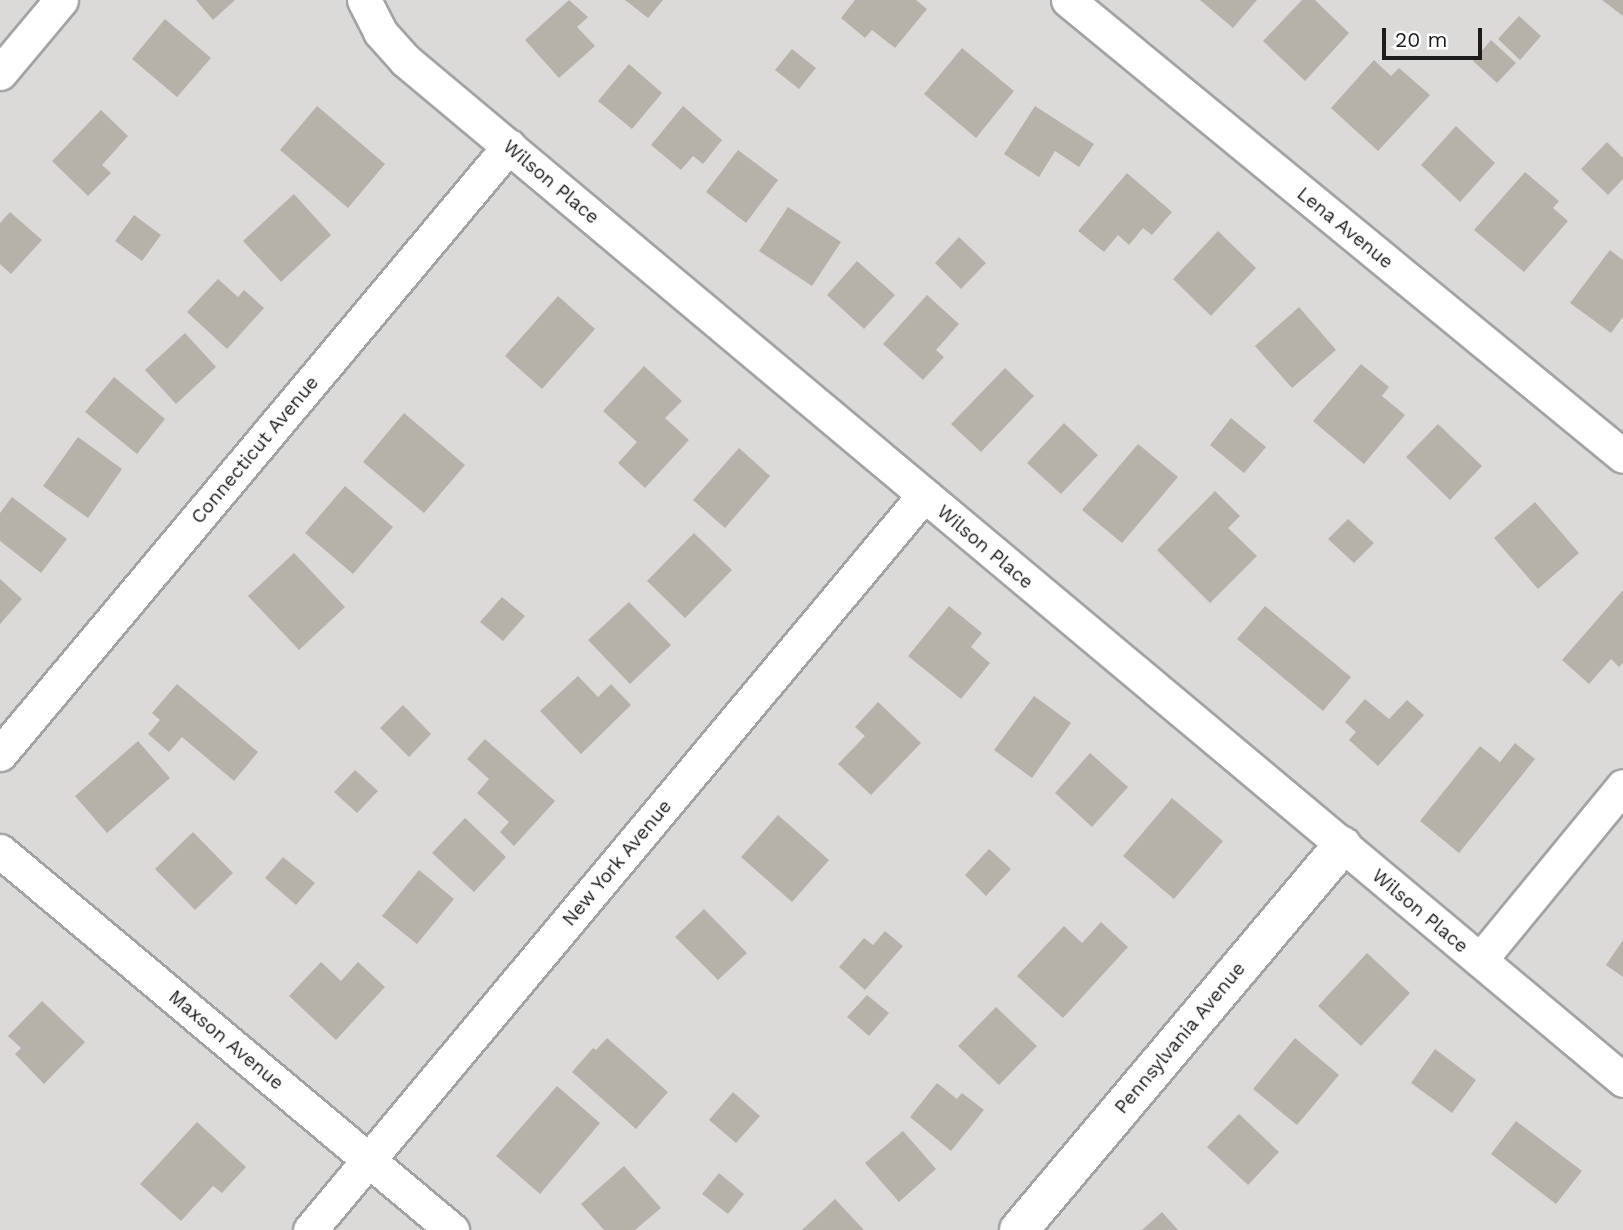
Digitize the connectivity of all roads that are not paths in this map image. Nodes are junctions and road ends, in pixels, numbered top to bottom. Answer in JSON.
{"nodes":[{"id":1,"x":61,"y":0,"type":"edge"},
{"id":2,"x":364,"y":0,"type":"edge"},
{"id":3,"x":1068,"y":0,"type":"edge"},
{"id":4,"x":0,"y":73,"type":"edge"},
{"id":5,"x":509,"y":146,"type":"junction"},
{"id":6,"x":1623,"y":456,"type":"edge"},
{"id":7,"x":924,"y":495,"type":"junction"},
{"id":8,"x":0,"y":754,"type":"edge"},
{"id":9,"x":1623,"y":786,"type":"edge"},
{"id":10,"x":1342,"y":846,"type":"junction"},
{"id":11,"x":0,"y":851,"type":"edge"},
{"id":12,"x":1480,"y":960,"type":"junction"},
{"id":13,"x":1623,"y":1080,"type":"edge"},
{"id":14,"x":369,"y":1160,"type":"junction"},
{"id":15,"x":310,"y":1230,"type":"edge"},
{"id":16,"x":452,"y":1230,"type":"edge"},
{"id":17,"x":1019,"y":1230,"type":"edge"}],
"edges":[{"from":1,"to":4,"type":"street"},
{"from":2,"to":5,"type":"street","name":"Wilson Place"},
{"from":3,"to":6,"type":"street","name":"Lena Avenue"},
{"from":5,"to":7,"type":"street","name":"Wilson Place"},
{"from":5,"to":8,"type":"street","name":"Connecticut Avenue"},
{"from":7,"to":10,"type":"street","name":"Wilson Place"},
{"from":7,"to":14,"type":"street","name":"New York Avenue"},
{"from":9,"to":12,"type":"street"},
{"from":10,"to":12,"type":"street","name":"Wilson Place"},
{"from":10,"to":17,"type":"street","name":"Pennsylvania Avenue"},
{"from":11,"to":14,"type":"street","name":"Maxson Avenue"},
{"from":12,"to":13,"type":"street","name":"Wilson Place"},
{"from":14,"to":15,"type":"street","name":"New York Avenue"},
{"from":14,"to":16,"type":"street","name":"Maxson Avenue"}]}
